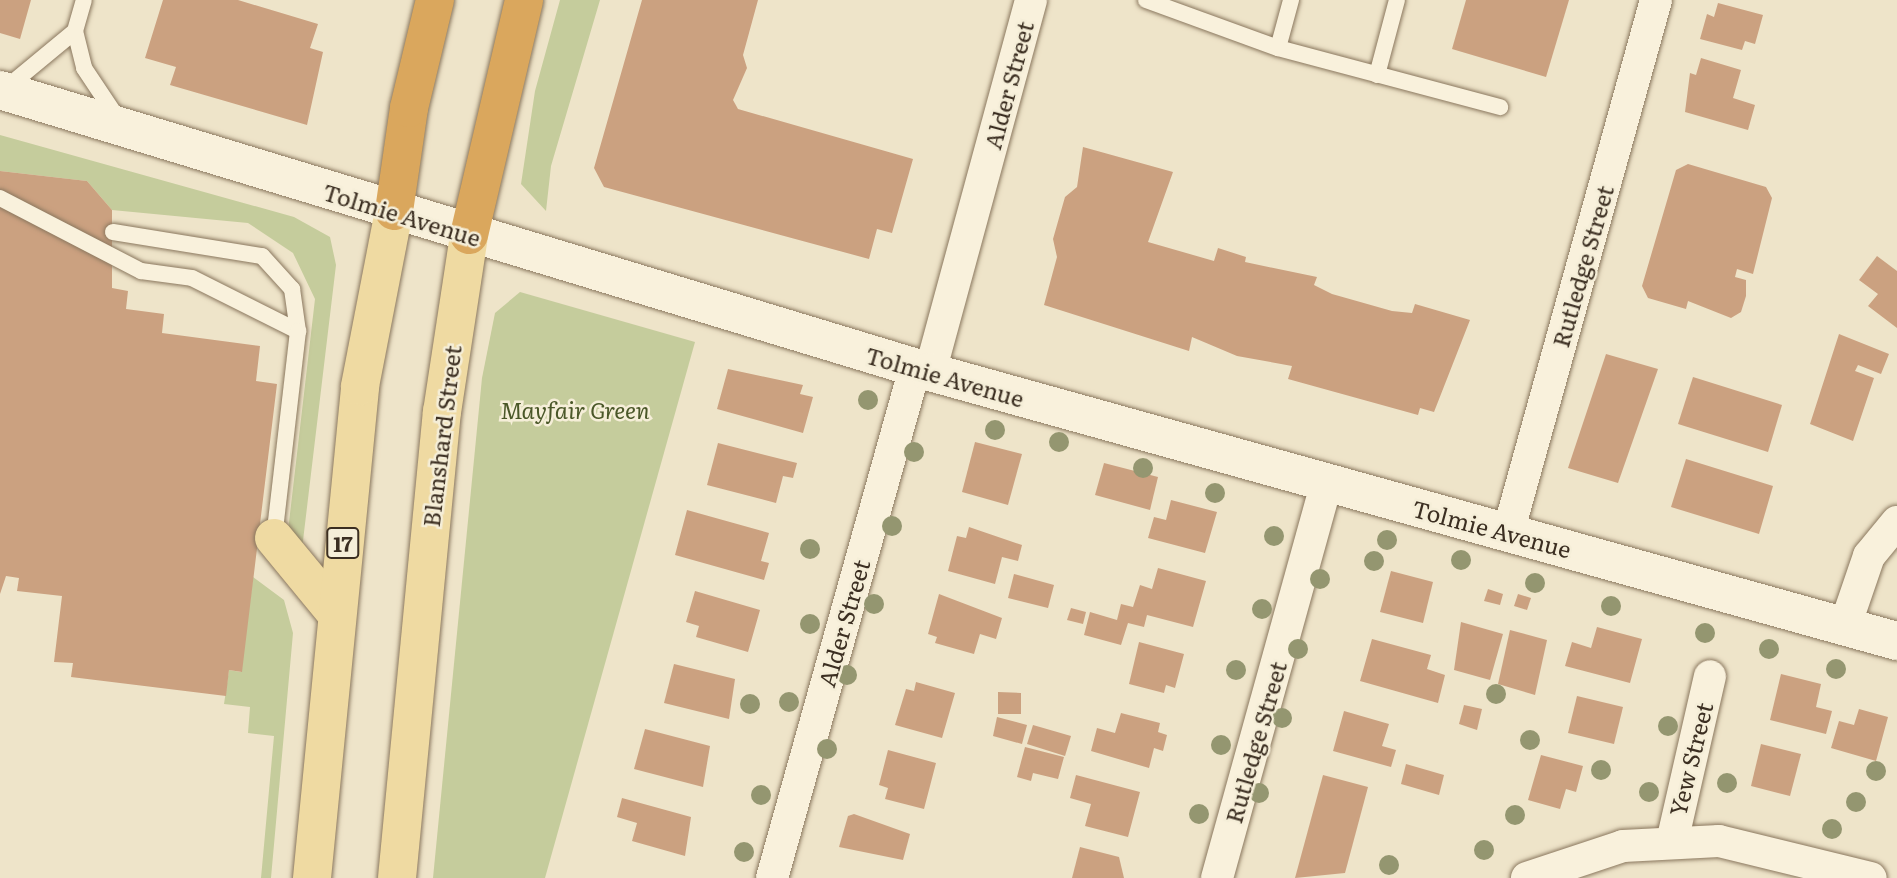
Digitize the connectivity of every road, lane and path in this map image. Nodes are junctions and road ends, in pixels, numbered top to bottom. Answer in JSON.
{"nodes":[{"id":1,"x":84,"y":0,"type":"edge"},
{"id":2,"x":435,"y":0,"type":"edge"},
{"id":3,"x":524,"y":0,"type":"edge"},
{"id":4,"x":1031,"y":0,"type":"edge"},
{"id":5,"x":1146,"y":0,"type":"edge"},
{"id":6,"x":1291,"y":0,"type":"edge"},
{"id":7,"x":1397,"y":0,"type":"edge"},
{"id":8,"x":1656,"y":0,"type":"edge"},
{"id":9,"x":75,"y":32,"type":"junction"},
{"id":10,"x":1278,"y":48,"type":"junction"},
{"id":11,"x":1377,"y":75,"type":"junction"},
{"id":12,"x":2,"y":91,"type":"edge"},
{"id":13,"x":1500,"y":107,"type":"dead end"},
{"id":14,"x":124,"y":126,"type":"junction"},
{"id":15,"x":0,"y":198,"type":"edge"},
{"id":16,"x":394,"y":211,"type":"junction"},
{"id":17,"x":113,"y":232,"type":"dead end"},
{"id":18,"x":469,"y":235,"type":"junction"},
{"id":19,"x":298,"y":331,"type":"junction"},
{"id":20,"x":922,"y":370,"type":"junction"},
{"id":21,"x":1326,"y":484,"type":"junction"},
{"id":22,"x":1897,"y":522,"type":"edge"},
{"id":23,"x":1508,"y":533,"type":"junction"},
{"id":24,"x":274,"y":538,"type":"joint"},
{"id":25,"x":335,"y":612,"type":"junction"},
{"id":26,"x":1845,"y":626,"type":"junction"},
{"id":27,"x":1897,"y":641,"type":"edge"},
{"id":28,"x":1710,"y":676,"type":"dead end"},
{"id":29,"x":1672,"y":842,"type":"junction"},
{"id":30,"x":312,"y":878,"type":"edge"},
{"id":31,"x":397,"y":878,"type":"edge"},
{"id":32,"x":772,"y":878,"type":"edge"},
{"id":33,"x":1217,"y":878,"type":"edge"},
{"id":34,"x":1527,"y":878,"type":"edge"},
{"id":35,"x":1871,"y":878,"type":"edge"}],
"edges":[{"from":1,"to":9,"type":"lane"},
{"from":2,"to":16,"type":"highway","number":"17"},
{"from":3,"to":18,"type":"highway","name":"Blanshard Street"},
{"from":4,"to":20,"type":"street","name":"Alder Street"},
{"from":5,"to":10,"type":"lane"},
{"from":6,"to":10,"type":"lane"},
{"from":7,"to":11,"type":"lane"},
{"from":8,"to":23,"type":"street","name":"Rutledge Street"},
{"from":9,"to":12,"type":"lane"},
{"from":9,"to":14,"type":"lane"},
{"from":10,"to":11,"type":"lane"},
{"from":11,"to":13,"type":"lane"},
{"from":12,"to":14,"type":"street","name":"Tolmie Avenue"},
{"from":14,"to":16,"type":"street","name":"Tolmie Avenue"},
{"from":15,"to":19,"type":"lane"},
{"from":16,"to":18,"type":"street","name":"Tolmie Avenue"},
{"from":16,"to":25,"type":"main road","number":"17"},
{"from":17,"to":19,"type":"lane"},
{"from":18,"to":20,"type":"street","name":"Tolmie Avenue"},
{"from":18,"to":31,"type":"main road","name":"Blanshard Street"},
{"from":19,"to":24,"type":"lane"},
{"from":20,"to":21,"type":"street","name":"Tolmie Avenue"},
{"from":20,"to":32,"type":"street","name":"Alder Street"},
{"from":21,"to":23,"type":"street","name":"Tolmie Avenue"},
{"from":21,"to":33,"type":"street","name":"Rutledge Street"},
{"from":22,"to":26,"type":"street"},
{"from":23,"to":26,"type":"street","name":"Tolmie Avenue"},
{"from":24,"to":25,"type":"main road"},
{"from":25,"to":30,"type":"main road","number":"17"},
{"from":26,"to":27,"type":"street","name":"Tolmie Avenue"},
{"from":28,"to":29,"type":"street","name":"Yew Street"},
{"from":29,"to":34,"type":"street"},
{"from":29,"to":35,"type":"street"}]}
